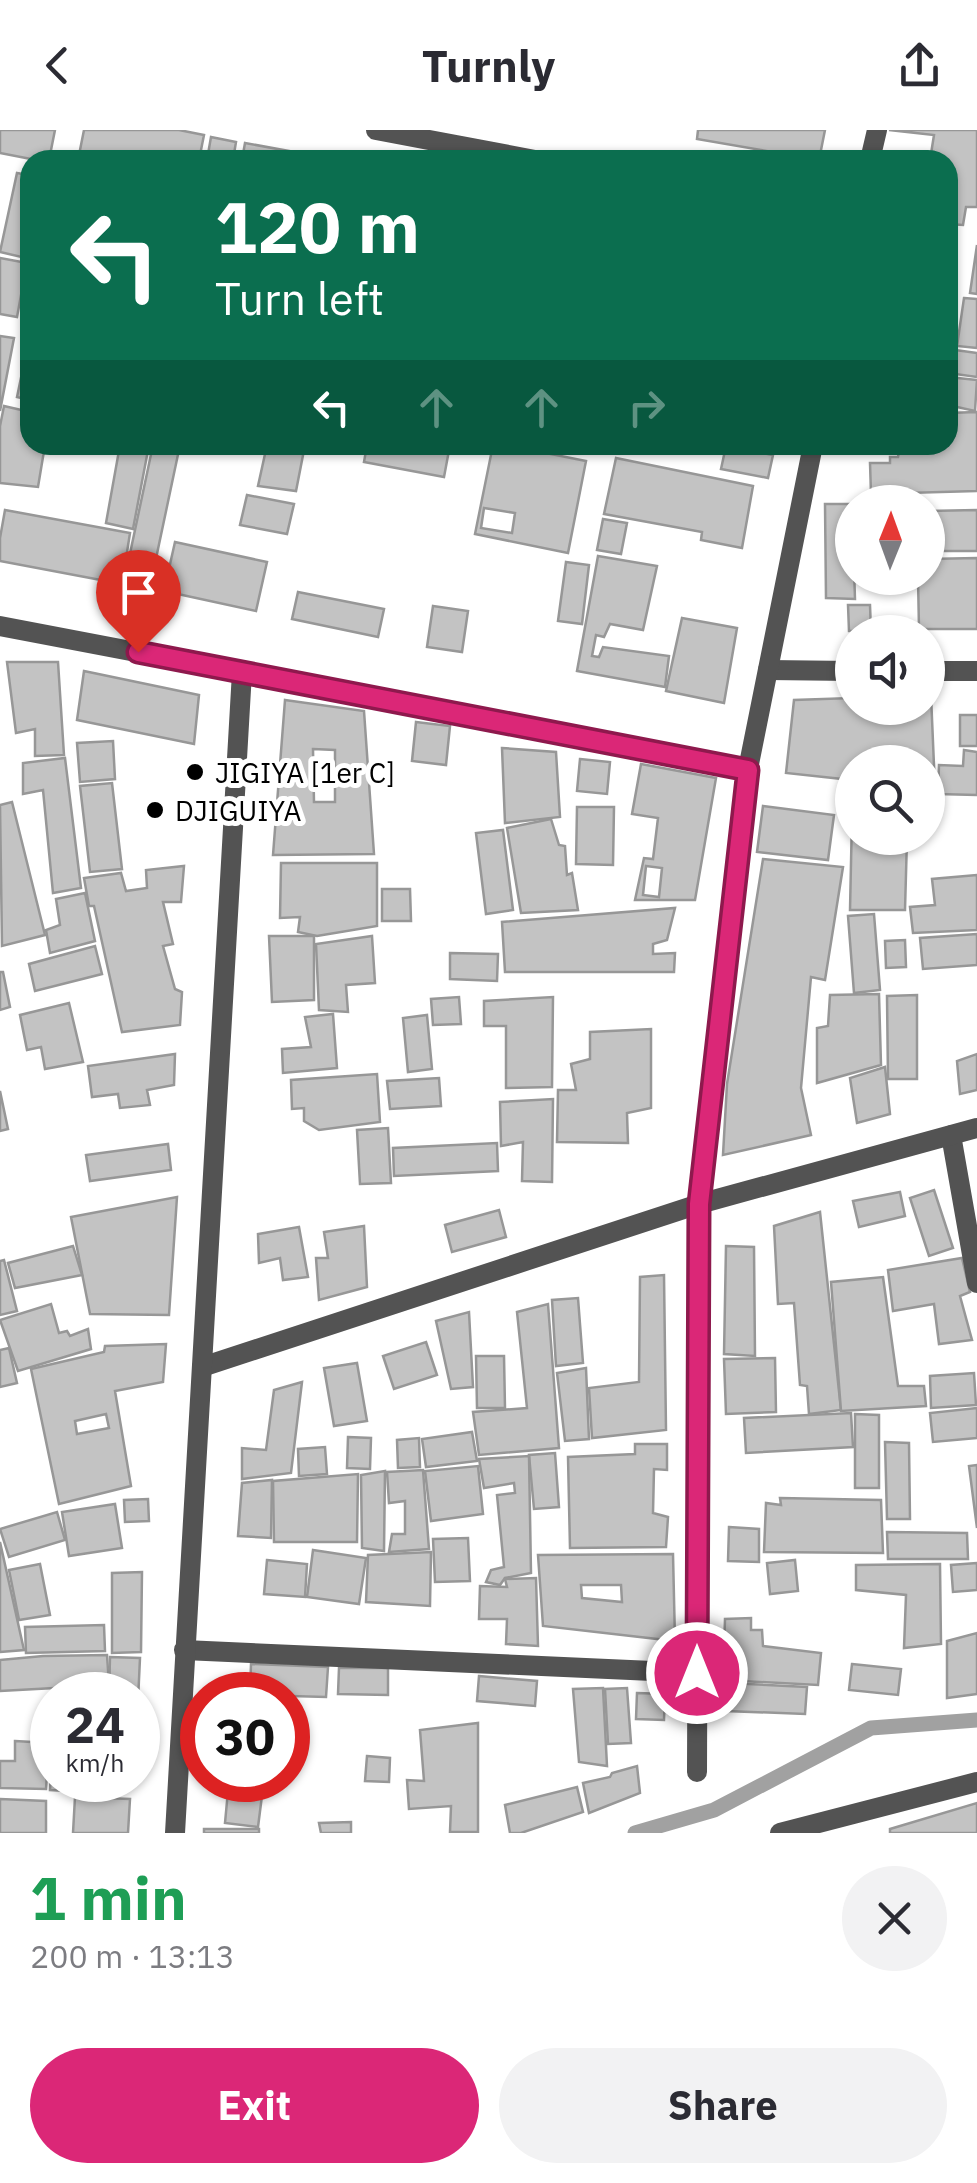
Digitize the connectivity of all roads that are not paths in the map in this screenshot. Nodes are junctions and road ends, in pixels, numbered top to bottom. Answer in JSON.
{"nodes":[{"id":1,"x":376,"y":130,"type":"edge"},
{"id":2,"x":482,"y":150,"type":"edge"},
{"id":3,"x":811,"y":455,"type":"edge"},
{"id":4,"x":0,"y":626,"type":"edge"},
{"id":5,"x":768,"y":670,"type":"junction"},
{"id":6,"x":835,"y":671,"type":"edge"},
{"id":7,"x":945,"y":671,"type":"edge"},
{"id":8,"x":242,"y":672,"type":"junction"},
{"id":9,"x":977,"y":672,"type":"edge"},
{"id":10,"x":748,"y":770,"type":"junction"},
{"id":11,"x":977,"y":1128,"type":"edge"},
{"id":12,"x":951,"y":1135,"type":"junction"},
{"id":13,"x":699,"y":1204,"type":"junction"},
{"id":14,"x":977,"y":1284,"type":"edge"},
{"id":15,"x":202,"y":1366,"type":"junction"},
{"id":16,"x":184,"y":1650,"type":"junction"},
{"id":17,"x":697,"y":1673,"type":"junction"},
{"id":18,"x":697,"y":1772,"type":"dead end"},
{"id":19,"x":977,"y":1782,"type":"edge"},
{"id":20,"x":175,"y":1833,"type":"edge"},
{"id":21,"x":780,"y":1833,"type":"edge"}],
"edges":[{"from":1,"to":2,"type":"street"},
{"from":3,"to":5,"type":"street"},
{"from":4,"to":8,"type":"street"},
{"from":5,"to":6,"type":"street"},
{"from":5,"to":10,"type":"street"},
{"from":7,"to":9,"type":"street"},
{"from":8,"to":10,"type":"street"},
{"from":8,"to":15,"type":"street"},
{"from":10,"to":13,"type":"street"},
{"from":11,"to":12,"type":"street"},
{"from":12,"to":13,"type":"street"},
{"from":12,"to":14,"type":"street"},
{"from":13,"to":15,"type":"street"},
{"from":13,"to":17,"type":"street"},
{"from":15,"to":16,"type":"street"},
{"from":16,"to":17,"type":"street"},
{"from":16,"to":20,"type":"street"},
{"from":17,"to":18,"type":"street"},
{"from":19,"to":21,"type":"street"}]}
